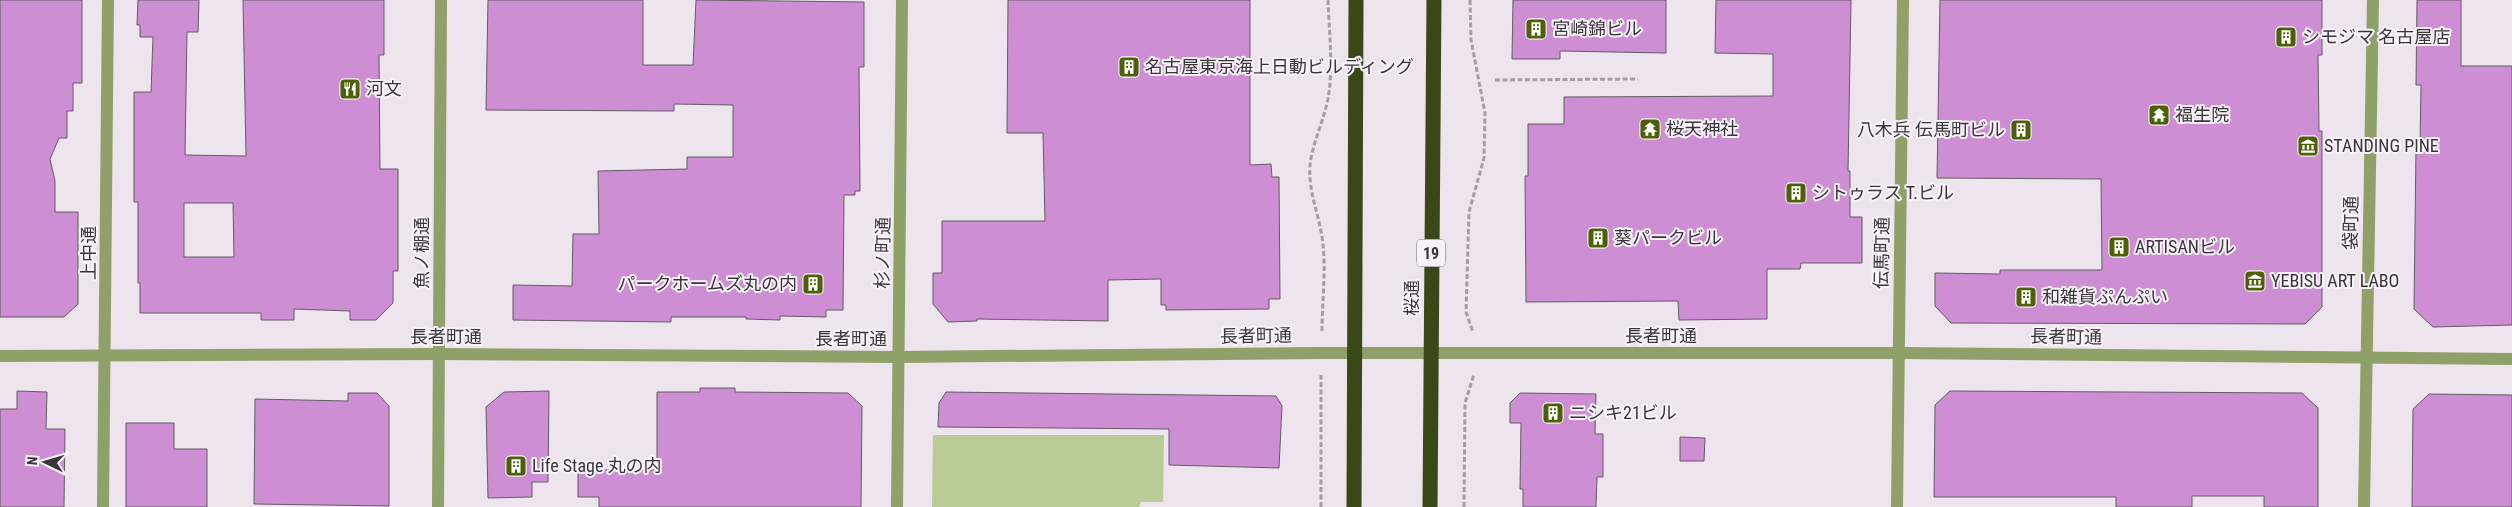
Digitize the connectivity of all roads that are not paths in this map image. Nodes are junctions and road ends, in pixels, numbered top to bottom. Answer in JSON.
{"nodes":[{"id":1,"x":108,"y":0,"type":"edge"},
{"id":2,"x":441,"y":0,"type":"edge"},
{"id":3,"x":902,"y":0,"type":"edge"},
{"id":4,"x":1356,"y":0,"type":"edge"},
{"id":5,"x":1434,"y":0,"type":"edge"},
{"id":6,"x":1903,"y":0,"type":"edge"},
{"id":7,"x":2373,"y":0,"type":"edge"},
{"id":8,"x":1431,"y":353,"type":"junction"},
{"id":9,"x":1899,"y":353,"type":"junction"},
{"id":10,"x":439,"y":354,"type":"junction"},
{"id":11,"x":1354,"y":354,"type":"junction"},
{"id":12,"x":0,"y":356,"type":"edge"},
{"id":13,"x":106,"y":356,"type":"junction"},
{"id":14,"x":899,"y":357,"type":"junction"},
{"id":15,"x":2367,"y":358,"type":"junction"},
{"id":16,"x":2512,"y":359,"type":"edge"},
{"id":17,"x":103,"y":507,"type":"edge"},
{"id":18,"x":438,"y":507,"type":"edge"},
{"id":19,"x":898,"y":507,"type":"edge"},
{"id":20,"x":1354,"y":507,"type":"edge"},
{"id":21,"x":1430,"y":507,"type":"edge"},
{"id":22,"x":1897,"y":507,"type":"edge"},
{"id":23,"x":2364,"y":507,"type":"edge"}],
"edges":[{"from":1,"to":13,"type":"street","name":"上中通"},
{"from":2,"to":10,"type":"street","name":"魚ノ棚通"},
{"from":3,"to":14,"type":"street","name":"杉ノ町通"},
{"from":4,"to":11,"type":"highway"},
{"from":5,"to":8,"type":"highway","name":"桜通","number":"19"},
{"from":6,"to":9,"type":"street","name":"伝馬町通"},
{"from":7,"to":15,"type":"street","name":"袋町通"},
{"from":8,"to":9,"type":"street","name":"長者町通"},
{"from":8,"to":11,"type":"street","name":"長者町通"},
{"from":8,"to":21,"type":"highway","name":"桜通","number":"19"},
{"from":9,"to":15,"type":"street","name":"長者町通"},
{"from":9,"to":22,"type":"street","name":"伝馬町通"},
{"from":10,"to":13,"type":"street","name":"長者町通"},
{"from":10,"to":14,"type":"street","name":"長者町通"},
{"from":10,"to":18,"type":"street","name":"魚ノ棚通"},
{"from":11,"to":14,"type":"street","name":"長者町通"},
{"from":11,"to":20,"type":"highway"},
{"from":12,"to":13,"type":"street","name":"長者町通"},
{"from":13,"to":17,"type":"street","name":"上中通"},
{"from":14,"to":19,"type":"street","name":"杉ノ町通"},
{"from":15,"to":16,"type":"street","name":"長者町通"},
{"from":15,"to":23,"type":"street","name":"袋町通"}]}
